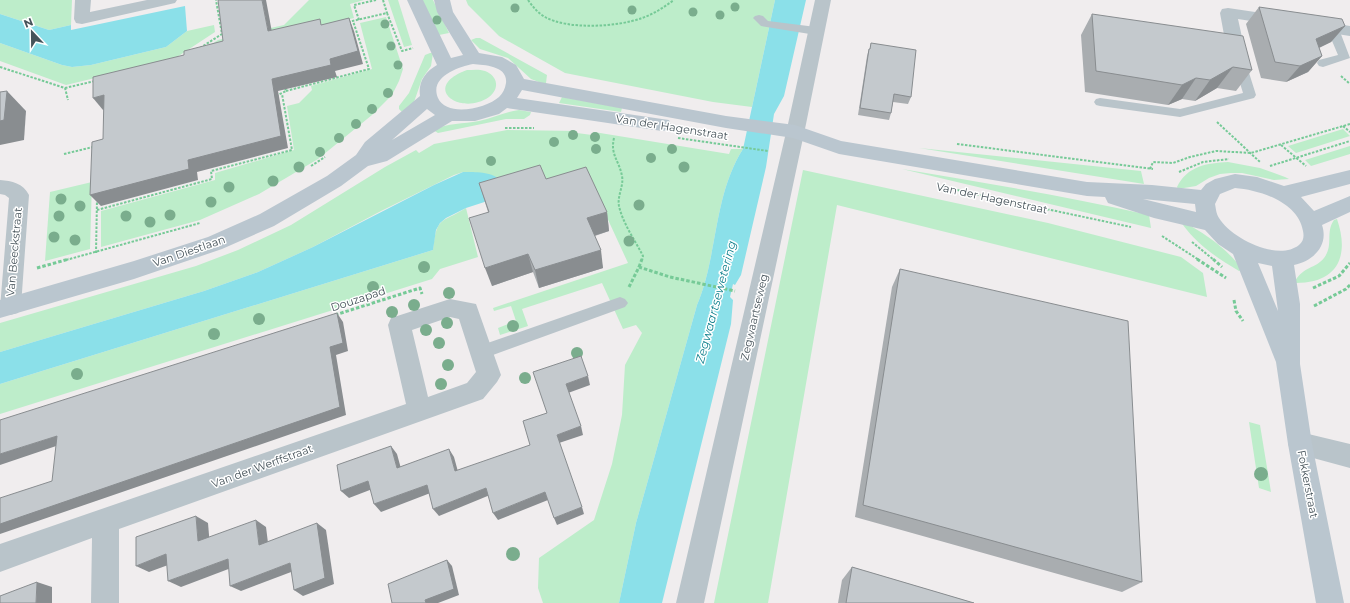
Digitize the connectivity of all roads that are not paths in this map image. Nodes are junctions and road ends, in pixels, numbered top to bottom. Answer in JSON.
{"nodes":[{"id":1,"x":82,"y":0,"type":"edge"},
{"id":2,"x":169,"y":0,"type":"edge"},
{"id":3,"x":415,"y":0,"type":"edge"},
{"id":4,"x":442,"y":0,"type":"edge"},
{"id":5,"x":823,"y":0,"type":"edge"},
{"id":6,"x":762,"y":21,"type":"dead end"},
{"id":7,"x":1333,"y":28,"type":"junction"},
{"id":8,"x":809,"y":30,"type":"junction"},
{"id":9,"x":1350,"y":31,"type":"edge"},
{"id":10,"x":1228,"y":50,"type":"joint"},
{"id":11,"x":473,"y":58,"type":"junction"},
{"id":12,"x":1323,"y":63,"type":"edge"},
{"id":13,"x":446,"y":66,"type":"junction"},
{"id":14,"x":516,"y":83,"type":"junction"},
{"id":15,"x":429,"y":98,"type":"junction"},
{"id":16,"x":505,"y":102,"type":"junction"},
{"id":17,"x":1100,"y":102,"type":"dead end"},
{"id":18,"x":450,"y":114,"type":"junction"},
{"id":19,"x":726,"y":134,"type":"junction"},
{"id":20,"x":783,"y":141,"type":"junction"},
{"id":21,"x":363,"y":160,"type":"junction"},
{"id":22,"x":1350,"y":177,"type":"edge"},
{"id":23,"x":0,"y":187,"type":"edge"},
{"id":24,"x":1087,"y":189,"type":"junction"},
{"id":25,"x":1282,"y":194,"type":"junction"},
{"id":26,"x":1206,"y":198,"type":"junction"},
{"id":27,"x":1350,"y":204,"type":"edge"},
{"id":28,"x":1310,"y":221,"type":"junction"},
{"id":29,"x":1212,"y":224,"type":"junction"},
{"id":30,"x":1242,"y":249,"type":"junction"},
{"id":31,"x":1282,"y":259,"type":"junction"},
{"id":32,"x":620,"y":303,"type":"dead end"},
{"id":33,"x":5,"y":307,"type":"edge"},
{"id":34,"x":482,"y":352,"type":"junction"},
{"id":35,"x":1288,"y":364,"type":"junction"},
{"id":36,"x":419,"y":410,"type":"junction"},
{"id":37,"x":1300,"y":444,"type":"junction"},
{"id":38,"x":1350,"y":456,"type":"edge"},
{"id":39,"x":106,"y":522,"type":"junction"},
{"id":40,"x":0,"y":558,"type":"edge"},
{"id":41,"x":105,"y":603,"type":"edge"},
{"id":42,"x":690,"y":603,"type":"edge"},
{"id":43,"x":1330,"y":603,"type":"edge"}],
"edges":[{"from":1,"to":2,"type":"street"},
{"from":3,"to":13,"type":"street"},
{"from":4,"to":11,"type":"street"},
{"from":5,"to":8,"type":"street","name":"Zegwaartseweg"},
{"from":6,"to":8,"type":"lane"},
{"from":7,"to":9,"type":"street"},
{"from":7,"to":10,"type":"street"},
{"from":7,"to":12,"type":"lane"},
{"from":8,"to":20,"type":"street","name":"Zegwaartseweg"},
{"from":10,"to":17,"type":"lane"},
{"from":11,"to":13,"type":"street"},
{"from":11,"to":14,"type":"street"},
{"from":13,"to":15,"type":"street"},
{"from":14,"to":16,"type":"street"},
{"from":14,"to":19,"type":"street","name":"Van der Hagenstraat"},
{"from":15,"to":18,"type":"street"},
{"from":15,"to":21,"type":"street","name":"Van Diestlaan"},
{"from":16,"to":18,"type":"street"},
{"from":16,"to":19,"type":"street","name":"Van der Hagenstraat"},
{"from":18,"to":21,"type":"street","name":"Van Diestlaan"},
{"from":19,"to":20,"type":"street","name":"Van der Hagenstraat"},
{"from":20,"to":24,"type":"street","name":"Van der Hagenstraat"},
{"from":20,"to":42,"type":"street","name":"Zegwaartseweg"},
{"from":21,"to":33,"type":"street","name":"Van Diestlaan"},
{"from":22,"to":25,"type":"street"},
{"from":23,"to":33,"type":"street","name":"Van Beeckstraat"},
{"from":24,"to":26,"type":"street","name":"Van der Hagenstraat"},
{"from":24,"to":29,"type":"street","name":"Van der Hagenstraat"},
{"from":25,"to":26,"type":"street"},
{"from":25,"to":28,"type":"street"},
{"from":26,"to":29,"type":"street"},
{"from":27,"to":28,"type":"street"},
{"from":28,"to":31,"type":"street"},
{"from":29,"to":30,"type":"street"},
{"from":30,"to":31,"type":"street"},
{"from":30,"to":35,"type":"street","name":"Fokkerstraat"},
{"from":31,"to":35,"type":"street","name":"Fokkerstraat"},
{"from":32,"to":34,"type":"lane"},
{"from":34,"to":36,"type":"street","name":"Van der Werffstraat"},
{"from":34,"to":36,"type":"street","name":"Van der Werffstraat"},
{"from":35,"to":37,"type":"street","name":"Fokkerstraat"},
{"from":36,"to":39,"type":"street","name":"Van der Werffstraat"},
{"from":37,"to":38,"type":"street"},
{"from":37,"to":43,"type":"street","name":"Fokkerstraat"},
{"from":39,"to":40,"type":"street","name":"Van der Werffstraat"},
{"from":39,"to":41,"type":"street"}]}
